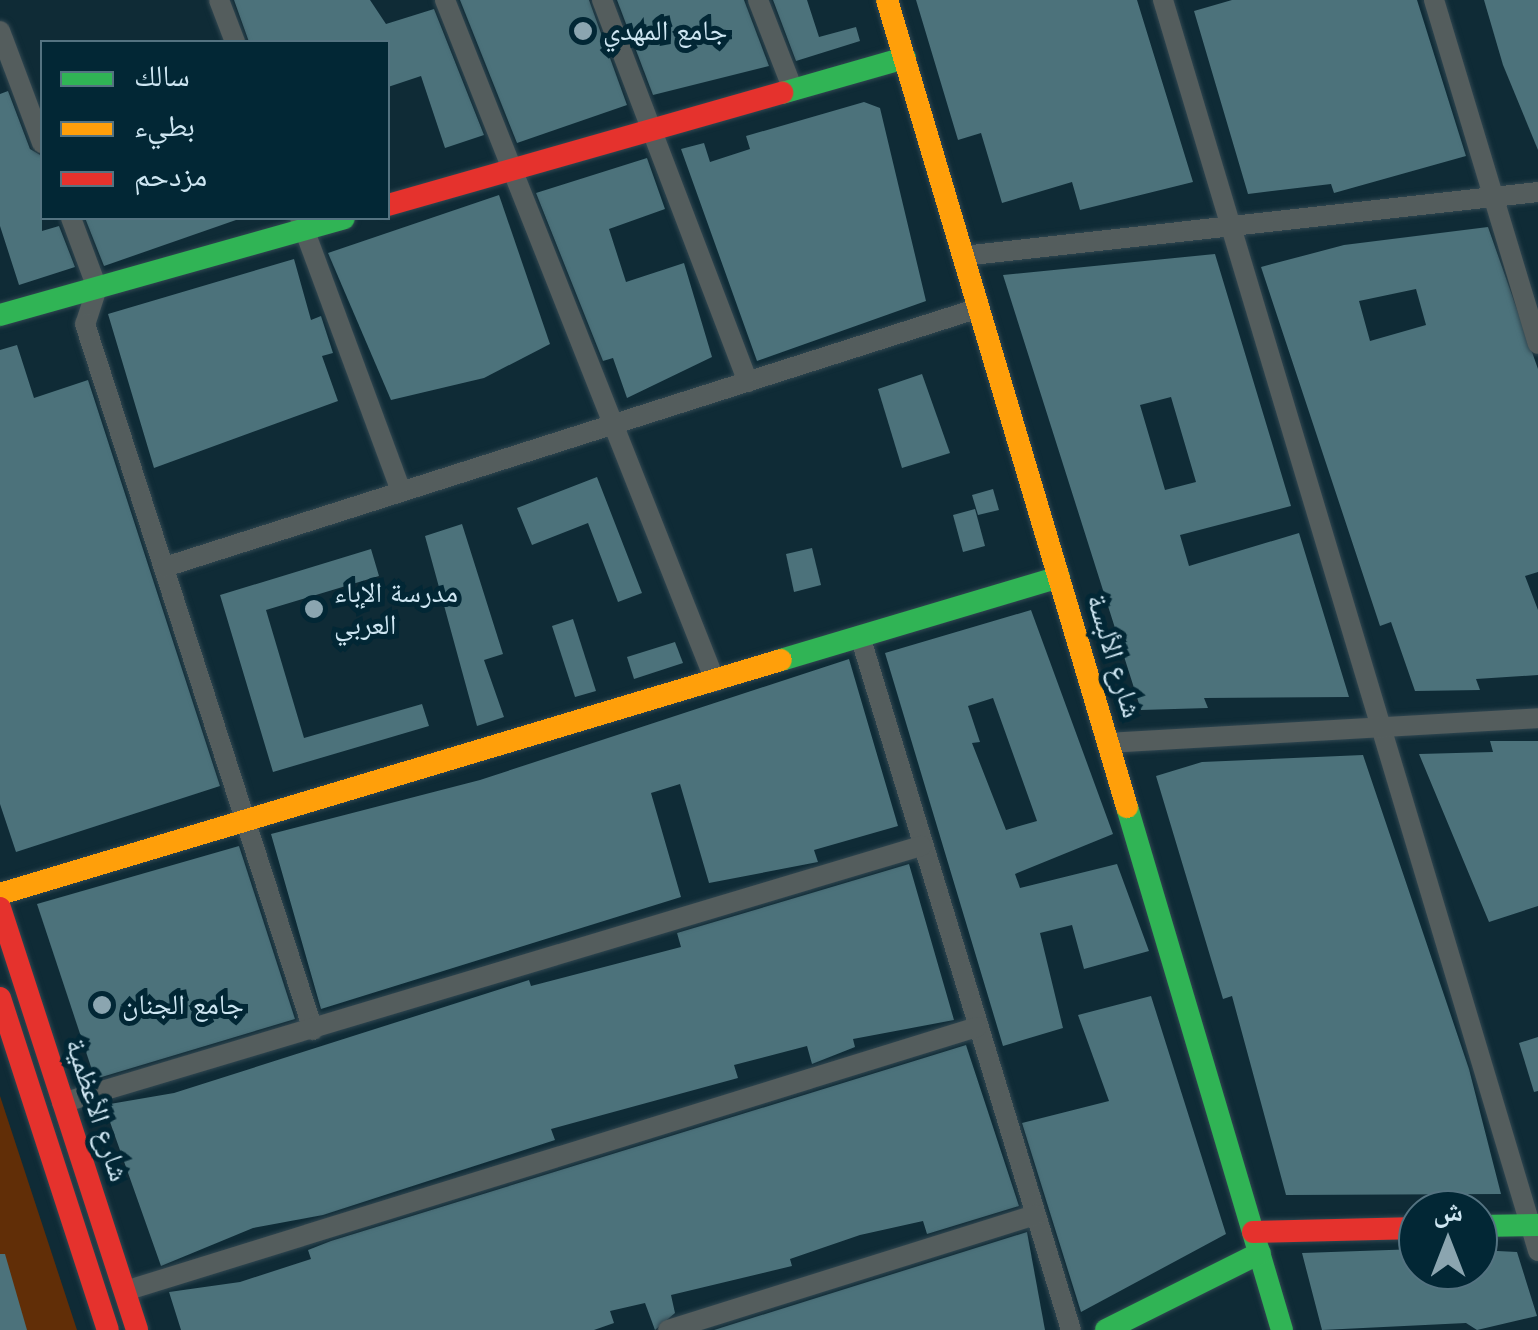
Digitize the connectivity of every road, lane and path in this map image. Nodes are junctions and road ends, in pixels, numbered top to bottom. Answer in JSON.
{"nodes":[{"id":1,"x":220,"y":0,"type":"edge"},
{"id":2,"x":446,"y":0,"type":"edge"},
{"id":3,"x":602,"y":0,"type":"edge"},
{"id":4,"x":758,"y":0,"type":"edge"},
{"id":5,"x":887,"y":0,"type":"edge"},
{"id":6,"x":1163,"y":0,"type":"edge"},
{"id":7,"x":1434,"y":0,"type":"edge"},
{"id":8,"x":0,"y":31,"type":"edge"},
{"id":9,"x":234,"y":40,"type":"edge"},
{"id":10,"x":904,"y":58,"type":"junction"},
{"id":11,"x":793,"y":90,"type":"junction"},
{"id":12,"x":652,"y":130,"type":"junction"},
{"id":13,"x":40,"y":138,"type":"edge"},
{"id":14,"x":511,"y":170,"type":"junction"},
{"id":15,"x":1538,"y":192,"type":"edge"},
{"id":16,"x":1490,"y":198,"type":"junction"},
{"id":17,"x":390,"y":204,"type":"edge"},
{"id":18,"x":72,"y":220,"type":"edge"},
{"id":19,"x":303,"y":223,"type":"edge"},
{"id":20,"x":1230,"y":226,"type":"junction"},
{"id":21,"x":964,"y":256,"type":"junction"},
{"id":22,"x":97,"y":288,"type":"junction"},
{"id":23,"x":979,"y":308,"type":"junction"},
{"id":24,"x":0,"y":315,"type":"edge"},
{"id":25,"x":1538,"y":344,"type":"edge"},
{"id":26,"x":748,"y":382,"type":"junction"},
{"id":27,"x":613,"y":424,"type":"junction"},
{"id":28,"x":401,"y":492,"type":"junction"},
{"id":29,"x":165,"y":567,"type":"junction"},
{"id":30,"x":1059,"y":577,"type":"junction"},
{"id":31,"x":860,"y":636,"type":"junction"},
{"id":32,"x":715,"y":680,"type":"junction"},
{"id":33,"x":1538,"y":718,"type":"edge"},
{"id":34,"x":1383,"y":726,"type":"junction"},
{"id":35,"x":1108,"y":743,"type":"junction"},
{"id":36,"x":249,"y":820,"type":"junction"},
{"id":37,"x":921,"y":846,"type":"junction"},
{"id":38,"x":0,"y":894,"type":"edge"},
{"id":39,"x":0,"y":908,"type":"edge"},
{"id":40,"x":0,"y":998,"type":"edge"},
{"id":41,"x":977,"y":1027,"type":"junction"},
{"id":42,"x":312,"y":1030,"type":"junction"},
{"id":43,"x":62,"y":1103,"type":"junction"},
{"id":44,"x":1035,"y":1215,"type":"junction"},
{"id":45,"x":1534,"y":1225,"type":"edge"},
{"id":46,"x":1498,"y":1226,"type":"edge"},
{"id":47,"x":1398,"y":1230,"type":"edge"},
{"id":48,"x":1257,"y":1242,"type":"junction"},
{"id":49,"x":1538,"y":1251,"type":"edge"},
{"id":50,"x":125,"y":1291,"type":"junction"},
{"id":51,"x":108,"y":1330,"type":"edge"},
{"id":52,"x":138,"y":1330,"type":"edge"},
{"id":53,"x":668,"y":1330,"type":"edge"},
{"id":54,"x":1071,"y":1330,"type":"edge"},
{"id":55,"x":1106,"y":1330,"type":"edge"},
{"id":56,"x":1282,"y":1330,"type":"edge"}],
"edges":[{"from":1,"to":9,"type":"street"},
{"from":2,"to":14,"type":"street"},
{"from":3,"to":12,"type":"street"},
{"from":4,"to":11,"type":"street"},
{"from":5,"to":10,"type":"street","name":"شارع الألبسة"},
{"from":6,"to":20,"type":"street"},
{"from":7,"to":16,"type":"street"},
{"from":8,"to":13,"type":"street"},
{"from":10,"to":11,"type":"street"},
{"from":10,"to":21,"type":"street","name":"شارع الألبسة"},
{"from":11,"to":12,"type":"street"},
{"from":12,"to":14,"type":"street"},
{"from":12,"to":26,"type":"street"},
{"from":14,"to":17,"type":"street"},
{"from":14,"to":27,"type":"street"},
{"from":15,"to":16,"type":"street"},
{"from":16,"to":20,"type":"street"},
{"from":16,"to":25,"type":"street"},
{"from":18,"to":22,"type":"street"},
{"from":19,"to":22,"type":"street"},
{"from":19,"to":28,"type":"street"},
{"from":20,"to":21,"type":"street"},
{"from":20,"to":34,"type":"street"},
{"from":21,"to":23,"type":"street","name":"شارع الألبسة"},
{"from":22,"to":24,"type":"street"},
{"from":22,"to":29,"type":"street"},
{"from":23,"to":26,"type":"street"},
{"from":23,"to":30,"type":"street","name":"شارع الألبسة"},
{"from":26,"to":27,"type":"street"},
{"from":27,"to":28,"type":"street"},
{"from":27,"to":32,"type":"street"},
{"from":28,"to":29,"type":"street"},
{"from":29,"to":36,"type":"street"},
{"from":30,"to":31,"type":"street"},
{"from":30,"to":35,"type":"street","name":"شارع الألبسة"},
{"from":31,"to":32,"type":"street"},
{"from":31,"to":37,"type":"street"},
{"from":32,"to":36,"type":"street"},
{"from":33,"to":34,"type":"street"},
{"from":34,"to":35,"type":"street"},
{"from":34,"to":45,"type":"street"},
{"from":35,"to":48,"type":"street","name":"شارع الألبسة"},
{"from":36,"to":38,"type":"street"},
{"from":36,"to":42,"type":"street"},
{"from":37,"to":41,"type":"street"},
{"from":37,"to":42,"type":"street"},
{"from":39,"to":43,"type":"street","name":"شارع الأعظمية"},
{"from":40,"to":51,"type":"street"},
{"from":41,"to":44,"type":"street"},
{"from":41,"to":50,"type":"street"},
{"from":42,"to":43,"type":"street"},
{"from":43,"to":50,"type":"street","name":"شارع الأعظمية"},
{"from":44,"to":53,"type":"street"},
{"from":44,"to":54,"type":"street"},
{"from":45,"to":46,"type":"street"},
{"from":45,"to":49,"type":"street"},
{"from":47,"to":48,"type":"street"},
{"from":48,"to":55,"type":"street"},
{"from":48,"to":56,"type":"street","name":"شارع الألبسة"},
{"from":50,"to":52,"type":"street","name":"شارع الأعظمية"}]}
